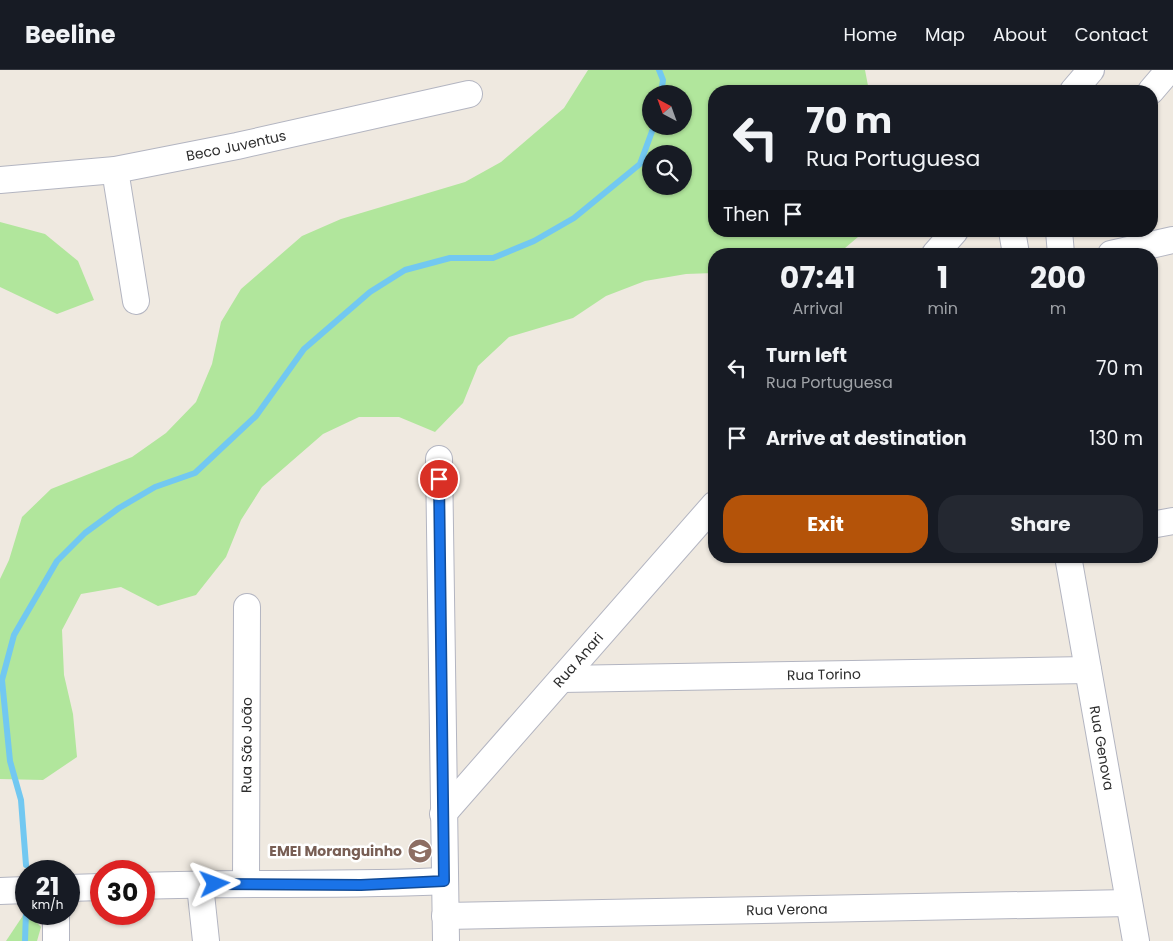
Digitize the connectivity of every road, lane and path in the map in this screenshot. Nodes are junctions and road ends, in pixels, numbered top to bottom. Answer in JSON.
{"nodes":[{"id":1,"x":1090,"y":70,"type":"edge"},
{"id":2,"x":1170,"y":70,"type":"edge"},
{"id":3,"x":1078,"y":85,"type":"edge"},
{"id":4,"x":1156,"y":85,"type":"edge"},
{"id":5,"x":469,"y":94,"type":"dead end"},
{"id":6,"x":115,"y":170,"type":"junction"},
{"id":7,"x":0,"y":180,"type":"edge"},
{"id":8,"x":949,"y":237,"type":"edge"},
{"id":9,"x":1173,"y":240,"type":"edge"},
{"id":10,"x":940,"y":248,"type":"edge"},
{"id":11,"x":1138,"y":248,"type":"edge"},
{"id":12,"x":136,"y":301,"type":"dead end"},
{"id":13,"x":439,"y":459,"type":"dead end"},
{"id":14,"x":708,"y":513,"type":"edge"},
{"id":15,"x":1173,"y":521,"type":"edge"},
{"id":16,"x":1158,"y":524,"type":"edge"},
{"id":17,"x":1069,"y":563,"type":"edge"},
{"id":18,"x":247,"y":607,"type":"dead end"},
{"id":19,"x":1088,"y":670,"type":"junction"},
{"id":20,"x":562,"y":679,"type":"junction"},
{"id":21,"x":443,"y":814,"type":"junction"},
{"id":22,"x":444,"y":881,"type":"junction"},
{"id":23,"x":246,"y":883,"type":"junction"},
{"id":24,"x":200,"y":885,"type":"junction"},
{"id":25,"x":155,"y":886,"type":"edge"},
{"id":26,"x":15,"y":890,"type":"edge"},
{"id":27,"x":0,"y":891,"type":"edge"},
{"id":28,"x":1129,"y":903,"type":"junction"},
{"id":29,"x":56,"y":925,"type":"edge"},
{"id":30,"x":446,"y":928,"type":"edge"},
{"id":31,"x":56,"y":941,"type":"edge"},
{"id":32,"x":206,"y":941,"type":"edge"},
{"id":33,"x":1136,"y":941,"type":"edge"}],
"edges":[{"from":1,"to":3,"type":"street"},
{"from":2,"to":4,"type":"street"},
{"from":5,"to":6,"type":"street","name":"Beco Juventus"},
{"from":6,"to":7,"type":"street","name":"Beco Juventus"},
{"from":6,"to":12,"type":"street"},
{"from":8,"to":10,"type":"street"},
{"from":9,"to":11,"type":"street"},
{"from":13,"to":21,"type":"street"},
{"from":14,"to":20,"type":"street","name":"Rua Anari"},
{"from":15,"to":16,"type":"street"},
{"from":17,"to":19,"type":"street","name":"Rua Genova"},
{"from":18,"to":23,"type":"street","name":"Rua São João"},
{"from":19,"to":20,"type":"street","name":"Rua Torino"},
{"from":19,"to":28,"type":"street","name":"Rua Genova"},
{"from":20,"to":21,"type":"street","name":"Rua Anari"},
{"from":21,"to":22,"type":"street"},
{"from":22,"to":23,"type":"street"},
{"from":22,"to":30,"type":"street"},
{"from":23,"to":24,"type":"street"},
{"from":24,"to":25,"type":"street"},
{"from":24,"to":32,"type":"street"},
{"from":26,"to":27,"type":"street"},
{"from":28,"to":30,"type":"street","name":"Rua Verona"},
{"from":28,"to":33,"type":"street","name":"Rua Genova"},
{"from":29,"to":31,"type":"street"}]}
